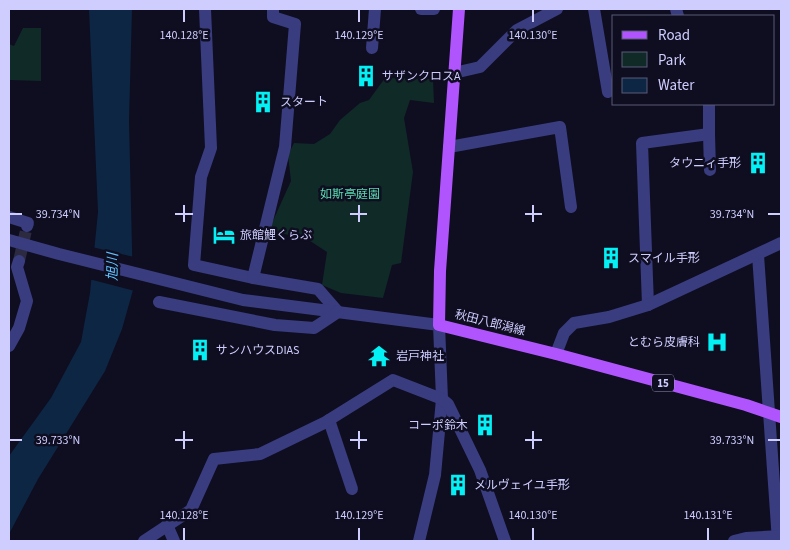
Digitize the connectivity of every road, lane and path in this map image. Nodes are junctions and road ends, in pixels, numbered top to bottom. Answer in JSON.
{"nodes":[{"id":1,"x":205,"y":9,"type":"edge"},
{"id":2,"x":273,"y":9,"type":"edge"},
{"id":3,"x":375,"y":9,"type":"edge"},
{"id":4,"x":420,"y":9,"type":"edge"},
{"id":5,"x":434,"y":9,"type":"edge"},
{"id":6,"x":459,"y":9,"type":"edge"},
{"id":7,"x":557,"y":9,"type":"edge"},
{"id":8,"x":594,"y":9,"type":"edge"},
{"id":9,"x":372,"y":48,"type":"dead end"},
{"id":10,"x":454,"y":73,"type":"junction"},
{"id":11,"x":608,"y":92,"type":"dead end"},
{"id":12,"x":709,"y":105,"type":"edge"},
{"id":13,"x":709,"y":134,"type":"junction"},
{"id":14,"x":449,"y":147,"type":"junction"},
{"id":15,"x":710,"y":170,"type":"dead end"},
{"id":16,"x":571,"y":206,"type":"dead end"},
{"id":17,"x":9,"y":217,"type":"edge"},
{"id":18,"x":27,"y":226,"type":"dead end"},
{"id":19,"x":9,"y":240,"type":"edge"},
{"id":20,"x":781,"y":244,"type":"edge"},
{"id":21,"x":758,"y":255,"type":"junction"},
{"id":22,"x":15,"y":264,"type":"tunnel mouth"},
{"id":23,"x":253,"y":278,"type":"junction"},
{"id":24,"x":159,"y":302,"type":"dead end"},
{"id":25,"x":648,"y":305,"type":"junction"},
{"id":26,"x":338,"y":312,"type":"junction"},
{"id":27,"x":439,"y":325,"type":"junction"},
{"id":28,"x":9,"y":346,"type":"edge"},
{"id":29,"x":556,"y":354,"type":"junction"},
{"id":30,"x":442,"y":399,"type":"junction"},
{"id":31,"x":776,"y":415,"type":"edge"},
{"id":32,"x":328,"y":420,"type":"junction"},
{"id":33,"x":352,"y":489,"type":"dead end"},
{"id":34,"x":167,"y":525,"type":"junction"},
{"id":35,"x":779,"y":538,"type":"edge"},
{"id":36,"x":144,"y":541,"type":"edge"},
{"id":37,"x":174,"y":541,"type":"edge"},
{"id":38,"x":419,"y":541,"type":"edge"},
{"id":39,"x":505,"y":541,"type":"edge"},
{"id":40,"x":734,"y":541,"type":"edge"}],
"edges":[{"from":1,"to":23,"type":"street"},
{"from":2,"to":23,"type":"street"},
{"from":3,"to":9,"type":"street"},
{"from":4,"to":5,"type":"street"},
{"from":6,"to":10,"type":"main road","name":"秋田八郎潟線"},
{"from":7,"to":10,"type":"street"},
{"from":8,"to":11,"type":"street"},
{"from":10,"to":14,"type":"main road","name":"秋田八郎潟線"},
{"from":12,"to":13,"type":"street"},
{"from":13,"to":15,"type":"street"},
{"from":13,"to":25,"type":"street"},
{"from":14,"to":16,"type":"street"},
{"from":14,"to":27,"type":"main road","name":"秋田八郎潟線"},
{"from":17,"to":18,"type":"street"},
{"from":19,"to":26,"type":"street"},
{"from":20,"to":21,"type":"street"},
{"from":21,"to":25,"type":"street"},
{"from":21,"to":31,"type":"street"},
{"from":22,"to":28,"type":"street"},
{"from":23,"to":26,"type":"street"},
{"from":24,"to":26,"type":"street"},
{"from":25,"to":29,"type":"street"},
{"from":26,"to":27,"type":"street"},
{"from":27,"to":29,"type":"main road","name":"秋田八郎潟線","number":"15"},
{"from":27,"to":30,"type":"street"},
{"from":29,"to":31,"type":"main road","name":"秋田八郎潟線","number":"15"},
{"from":30,"to":32,"type":"street"},
{"from":30,"to":38,"type":"street"},
{"from":30,"to":39,"type":"street"},
{"from":31,"to":35,"type":"street"},
{"from":32,"to":33,"type":"street"},
{"from":32,"to":34,"type":"street"},
{"from":34,"to":36,"type":"street"},
{"from":34,"to":37,"type":"street"},
{"from":35,"to":40,"type":"street"}]}
